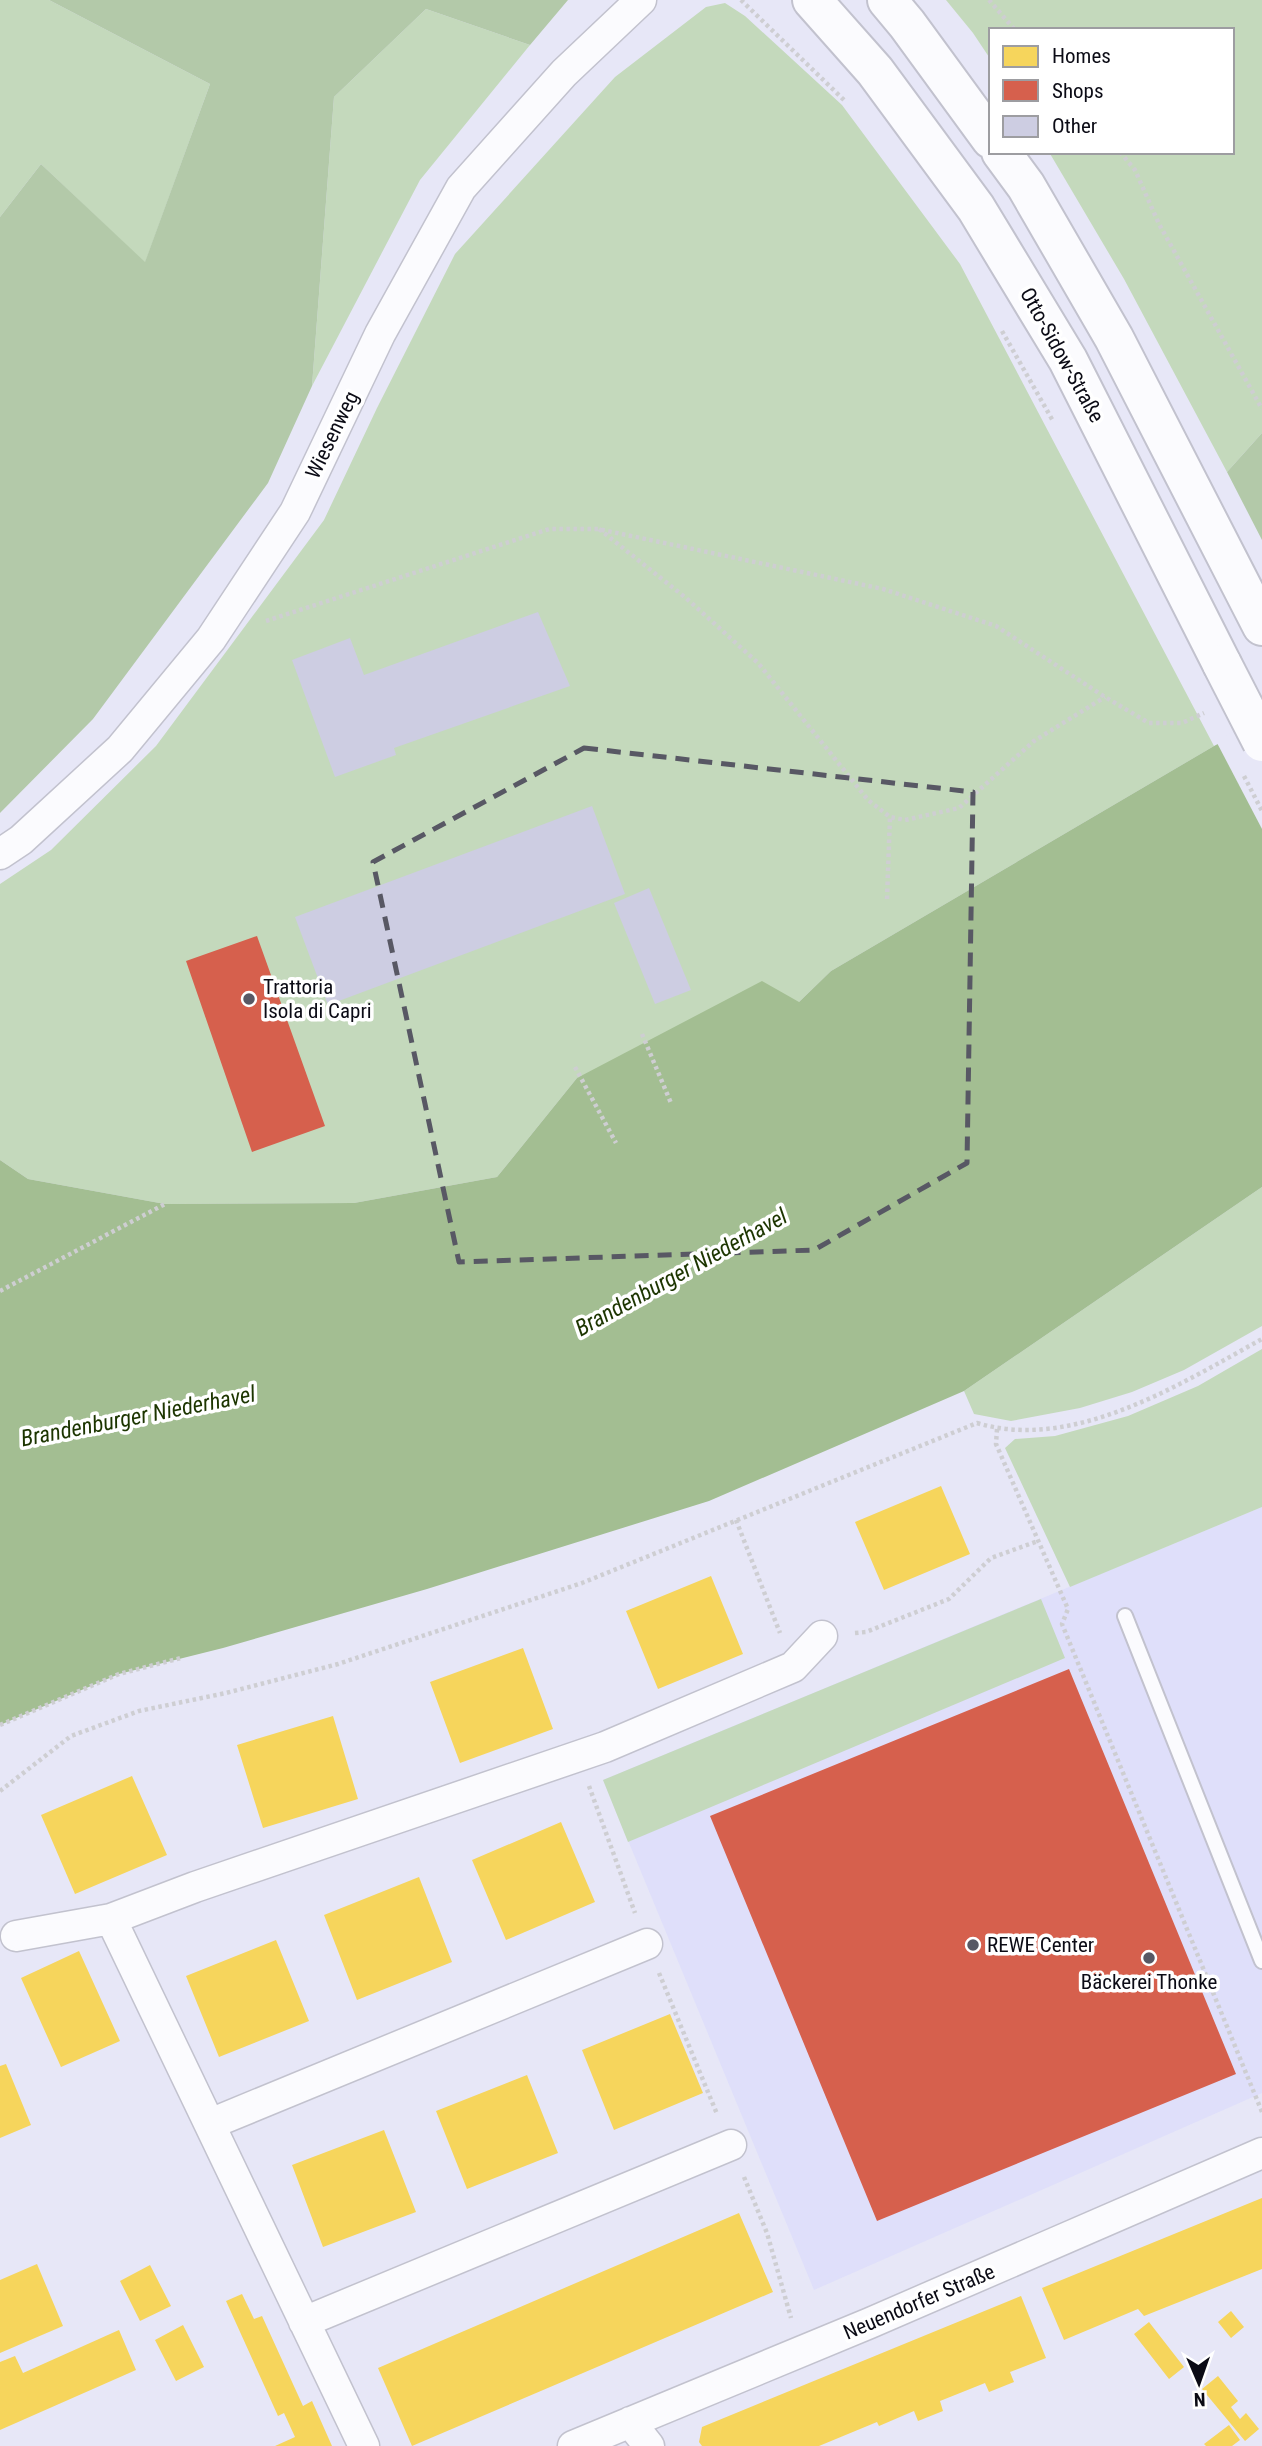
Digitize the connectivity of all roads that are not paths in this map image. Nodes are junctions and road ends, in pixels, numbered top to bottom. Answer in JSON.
{"nodes":[{"id":1,"x":641,"y":0,"type":"edge"},
{"id":2,"x":812,"y":0,"type":"edge"},
{"id":3,"x":887,"y":0,"type":"edge"},
{"id":4,"x":989,"y":136,"type":"edge"},
{"id":5,"x":1002,"y":154,"type":"edge"},
{"id":6,"x":1262,"y":626,"type":"edge"},
{"id":7,"x":1262,"y":742,"type":"edge"},
{"id":8,"x":0,"y":854,"type":"edge"},
{"id":9,"x":1125,"y":1616,"type":"dead end"},
{"id":10,"x":822,"y":1636,"type":"road end"},
{"id":11,"x":111,"y":1919,"type":"junction"},
{"id":12,"x":16,"y":1936,"type":"dead end"},
{"id":13,"x":647,"y":1944,"type":"road end"},
{"id":14,"x":1262,"y":1961,"type":"edge"},
{"id":15,"x":210,"y":2124,"type":"junction"},
{"id":16,"x":730,"y":2145,"type":"road end"},
{"id":17,"x":1262,"y":2153,"type":"edge"},
{"id":18,"x":304,"y":2322,"type":"junction"},
{"id":19,"x":630,"y":2422,"type":"junction"},
{"id":20,"x":364,"y":2446,"type":"edge"},
{"id":21,"x":573,"y":2446,"type":"edge"},
{"id":22,"x":649,"y":2446,"type":"edge"}],
"edges":[{"from":1,"to":8,"type":"street","name":"Wiesenweg"},
{"from":2,"to":7,"type":"main road","name":"Otto-Sidow-Straße","bridge":true},
{"from":3,"to":4,"type":"main road"},
{"from":5,"to":6,"type":"main road"},
{"from":9,"to":14,"type":"lane"},
{"from":10,"to":11,"type":"street"},
{"from":11,"to":12,"type":"street"},
{"from":11,"to":15,"type":"street"},
{"from":13,"to":15,"type":"street"},
{"from":15,"to":18,"type":"street"},
{"from":16,"to":18,"type":"street"},
{"from":17,"to":19,"type":"street","name":"Neuendorfer Straße"},
{"from":18,"to":20,"type":"street"},
{"from":19,"to":21,"type":"street","name":"Neuendorfer Straße"},
{"from":19,"to":22,"type":"street"}]}
